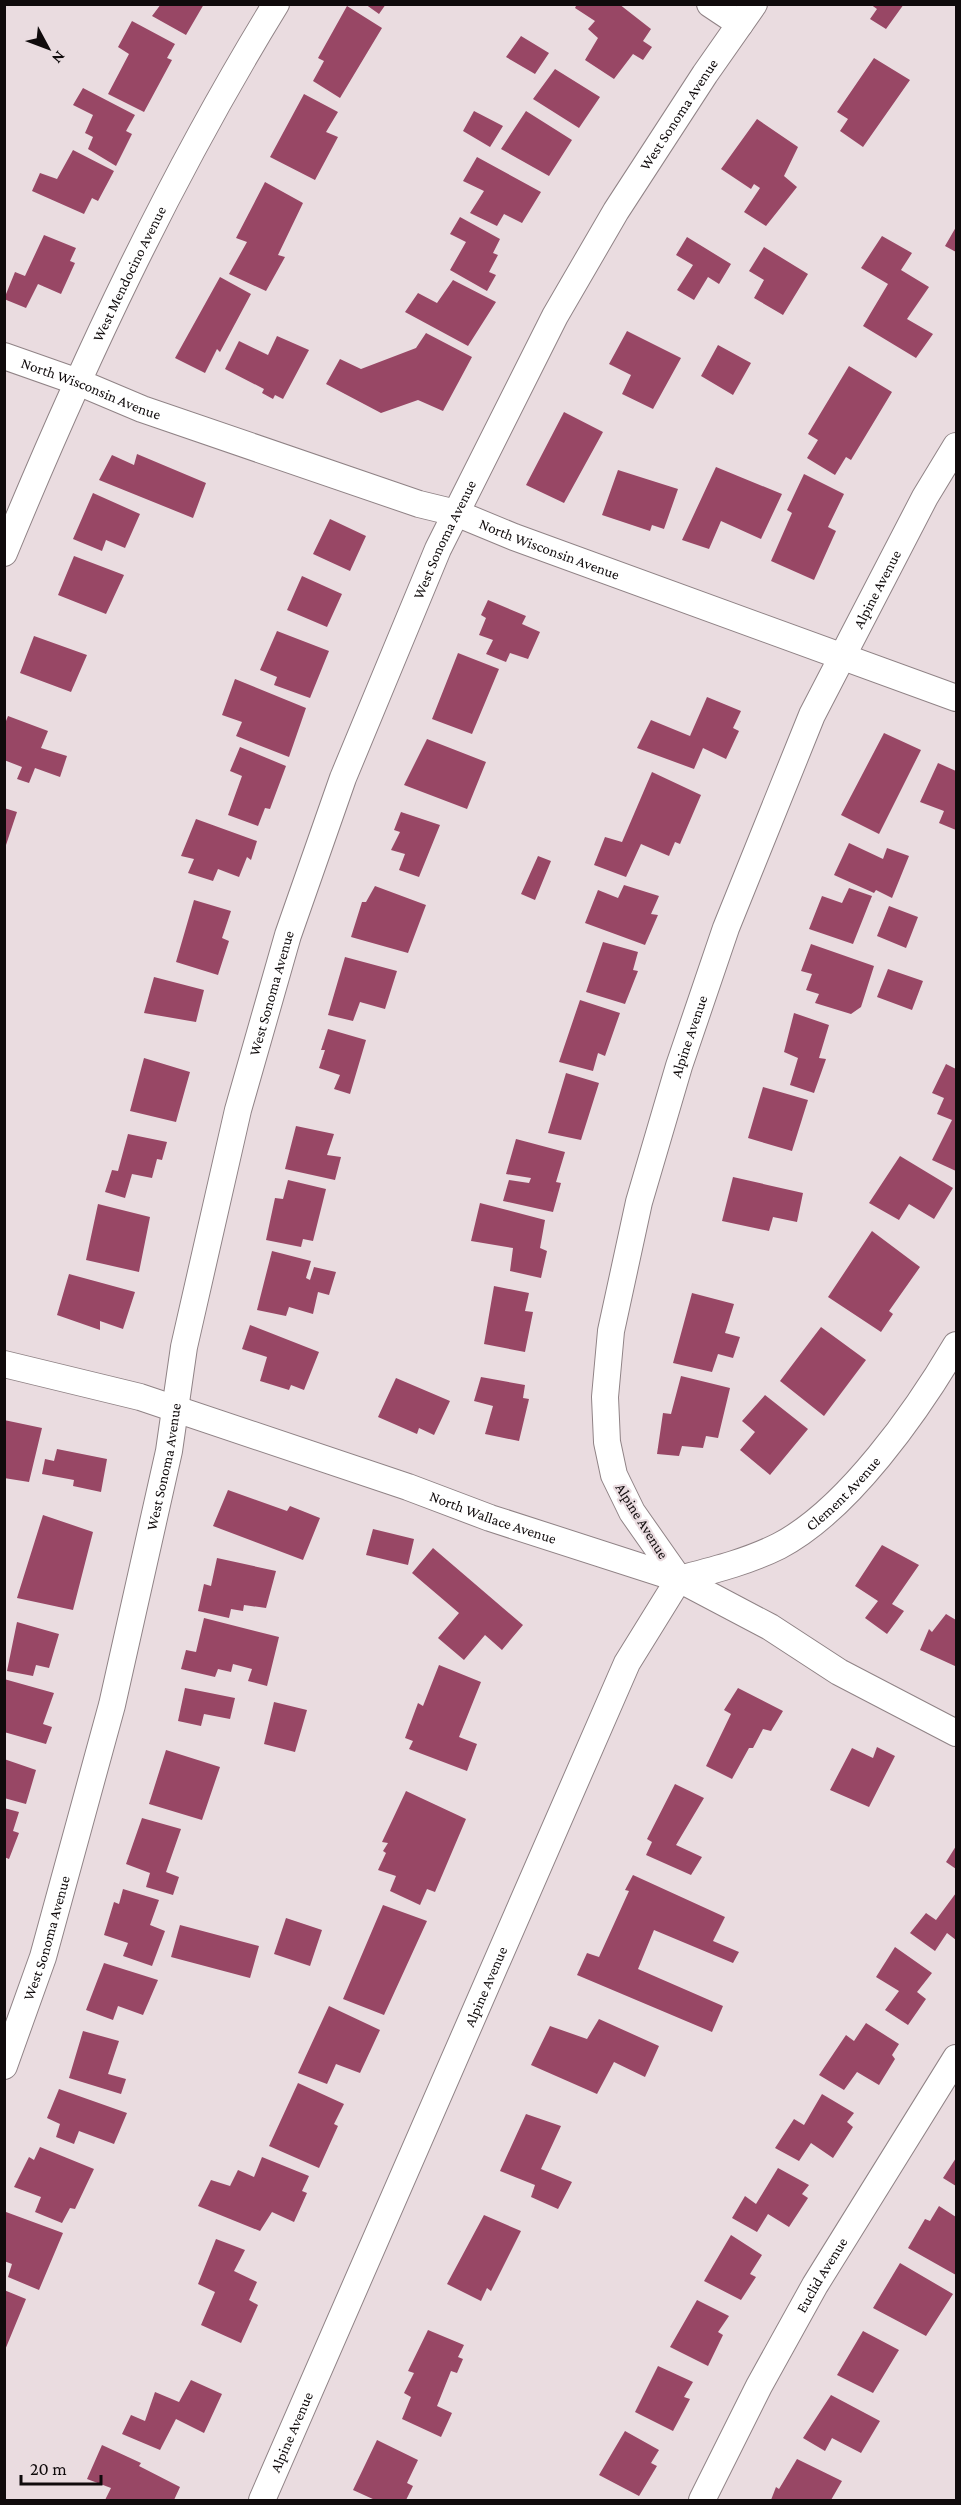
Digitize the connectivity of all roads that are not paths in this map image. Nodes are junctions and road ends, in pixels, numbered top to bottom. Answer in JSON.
{"nodes":[{"id":1,"x":276,"y":4,"type":"edge"},
{"id":2,"x":710,"y":4,"type":"edge"},
{"id":3,"x":747,"y":14,"type":"edge"},
{"id":4,"x":4,"y":356,"type":"edge"},
{"id":5,"x":78,"y":382,"type":"junction"},
{"id":6,"x":957,"y":446,"type":"edge"},
{"id":7,"x":456,"y":513,"type":"junction"},
{"id":8,"x":4,"y":553,"type":"edge"},
{"id":9,"x":842,"y":657,"type":"junction"},
{"id":10,"x":957,"y":698,"type":"edge"},
{"id":11,"x":957,"y":1345,"type":"edge"},
{"id":12,"x":4,"y":1364,"type":"edge"},
{"id":13,"x":174,"y":1409,"type":"junction"},
{"id":14,"x":680,"y":1579,"type":"junction"},
{"id":15,"x":957,"y":1733,"type":"edge"},
{"id":16,"x":957,"y":2058,"type":"edge"},
{"id":17,"x":4,"y":2066,"type":"edge"},
{"id":18,"x":262,"y":2500,"type":"edge"},
{"id":19,"x":702,"y":2500,"type":"edge"}],
"edges":[{"from":1,"to":5,"type":"street","name":"West Mendocino Avenue"},
{"from":2,"to":3,"type":"street"},
{"from":3,"to":7,"type":"street","name":"West Sonoma Avenue"},
{"from":4,"to":5,"type":"street","name":"North Wisconsin Avenue"},
{"from":5,"to":7,"type":"street","name":"North Wisconsin Avenue"},
{"from":5,"to":8,"type":"street","name":"West Mendocino Avenue"},
{"from":6,"to":9,"type":"street","name":"Alpine Avenue"},
{"from":7,"to":9,"type":"street","name":"North Wisconsin Avenue"},
{"from":7,"to":13,"type":"street","name":"West Sonoma Avenue"},
{"from":9,"to":10,"type":"street","name":"North Wisconsin Avenue"},
{"from":9,"to":14,"type":"street","name":"Alpine Avenue"},
{"from":11,"to":14,"type":"street","name":"Clement Avenue"},
{"from":12,"to":13,"type":"street","name":"North Wallace Avenue"},
{"from":13,"to":14,"type":"street","name":"North Wallace Avenue"},
{"from":13,"to":17,"type":"street","name":"West Sonoma Avenue"},
{"from":14,"to":15,"type":"street","name":"North Wallace Avenue"},
{"from":14,"to":18,"type":"street","name":"Alpine Avenue"},
{"from":16,"to":19,"type":"street","name":"Euclid Avenue"}]}
